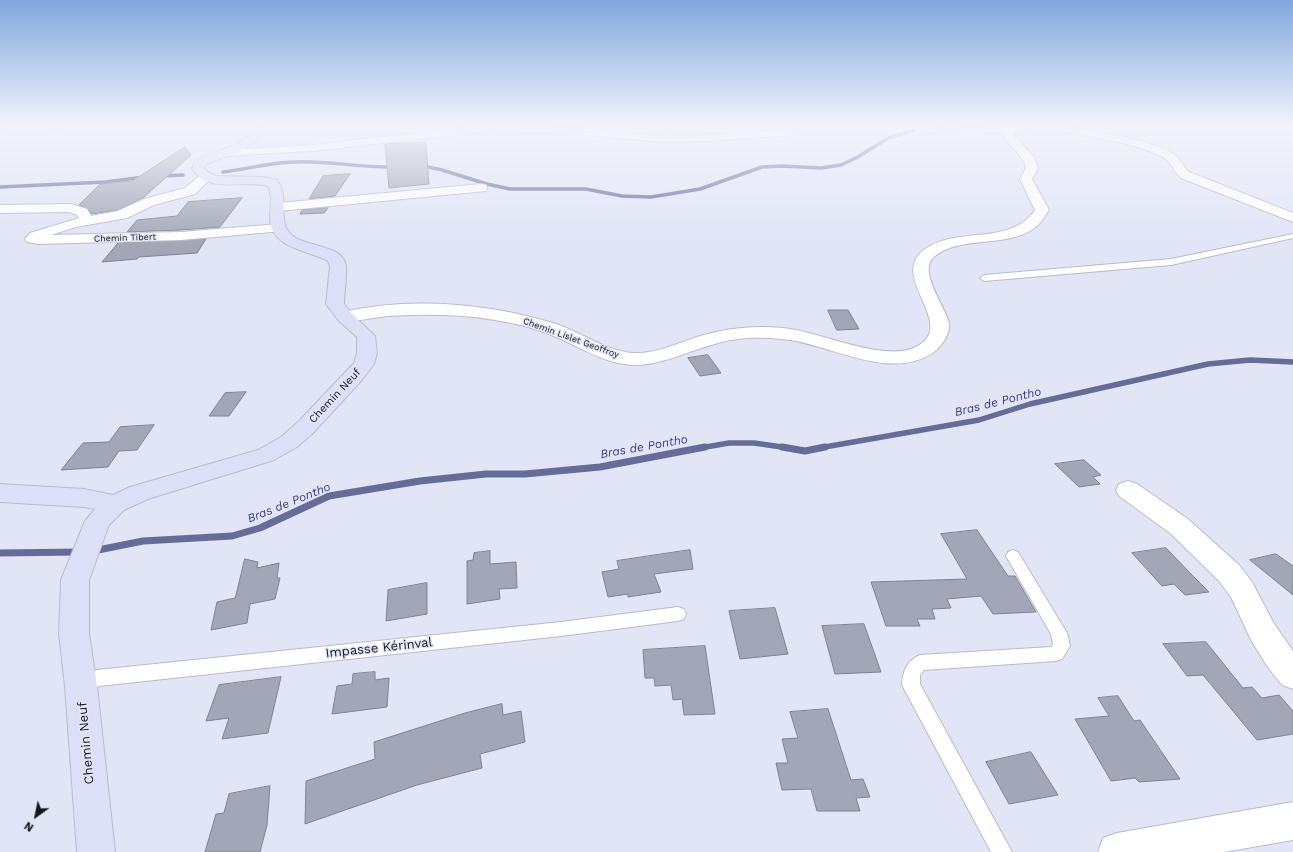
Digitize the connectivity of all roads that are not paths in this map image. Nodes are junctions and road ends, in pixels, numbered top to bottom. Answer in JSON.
{"nodes":[{"id":1,"x":199,"y":166,"type":"edge"},
{"id":2,"x":1032,"y":166,"type":"edge"},
{"id":3,"x":1177,"y":166,"type":"edge"},
{"id":4,"x":206,"y":177,"type":"junction"},
{"id":5,"x":481,"y":188,"type":"dead end"},
{"id":6,"x":278,"y":207,"type":"junction"},
{"id":7,"x":0,"y":209,"type":"edge"},
{"id":8,"x":1293,"y":218,"type":"edge"},
{"id":9,"x":88,"y":221,"type":"junction"},
{"id":10,"x":278,"y":228,"type":"junction"},
{"id":11,"x":1293,"y":236,"type":"edge"},
{"id":12,"x":984,"y":278,"type":"dead end"},
{"id":13,"x":345,"y":317,"type":"junction"},
{"id":14,"x":1128,"y":490,"type":"dead end"},
{"id":15,"x":0,"y":493,"type":"edge"},
{"id":16,"x":107,"y":512,"type":"junction"},
{"id":17,"x":1013,"y":556,"type":"dead end"},
{"id":18,"x":678,"y":614,"type":"dead end"},
{"id":19,"x":1293,"y":675,"type":"edge"},
{"id":20,"x":81,"y":686,"type":"junction"},
{"id":21,"x":1293,"y":821,"type":"edge"},
{"id":22,"x":96,"y":852,"type":"edge"},
{"id":23,"x":1002,"y":852,"type":"edge"},
{"id":24,"x":1117,"y":852,"type":"edge"}],
"edges":[{"from":1,"to":4,"type":"main road"},
{"from":2,"to":13,"type":"street","name":"Chemin Lislet Geoffroy"},
{"from":3,"to":8,"type":"street"},
{"from":4,"to":6,"type":"main road"},
{"from":4,"to":9,"type":"street","name":"Chemin Tibert"},
{"from":5,"to":6,"type":"street"},
{"from":6,"to":10,"type":"main road"},
{"from":7,"to":9,"type":"street","name":"Chemin Tibert"},
{"from":9,"to":10,"type":"street","name":"Chemin Tibert"},
{"from":10,"to":13,"type":"main road","name":"Chemin Neuf"},
{"from":11,"to":12,"type":"lane"},
{"from":13,"to":16,"type":"main road","name":"Chemin Neuf"},
{"from":14,"to":19,"type":"street"},
{"from":15,"to":16,"type":"main road"},
{"from":16,"to":20,"type":"main road","name":"Chemin Neuf"},
{"from":17,"to":23,"type":"lane"},
{"from":18,"to":20,"type":"lane","name":"Impasse Kérinval"},
{"from":20,"to":22,"type":"main road","name":"Chemin Neuf"},
{"from":21,"to":24,"type":"street"}]}
